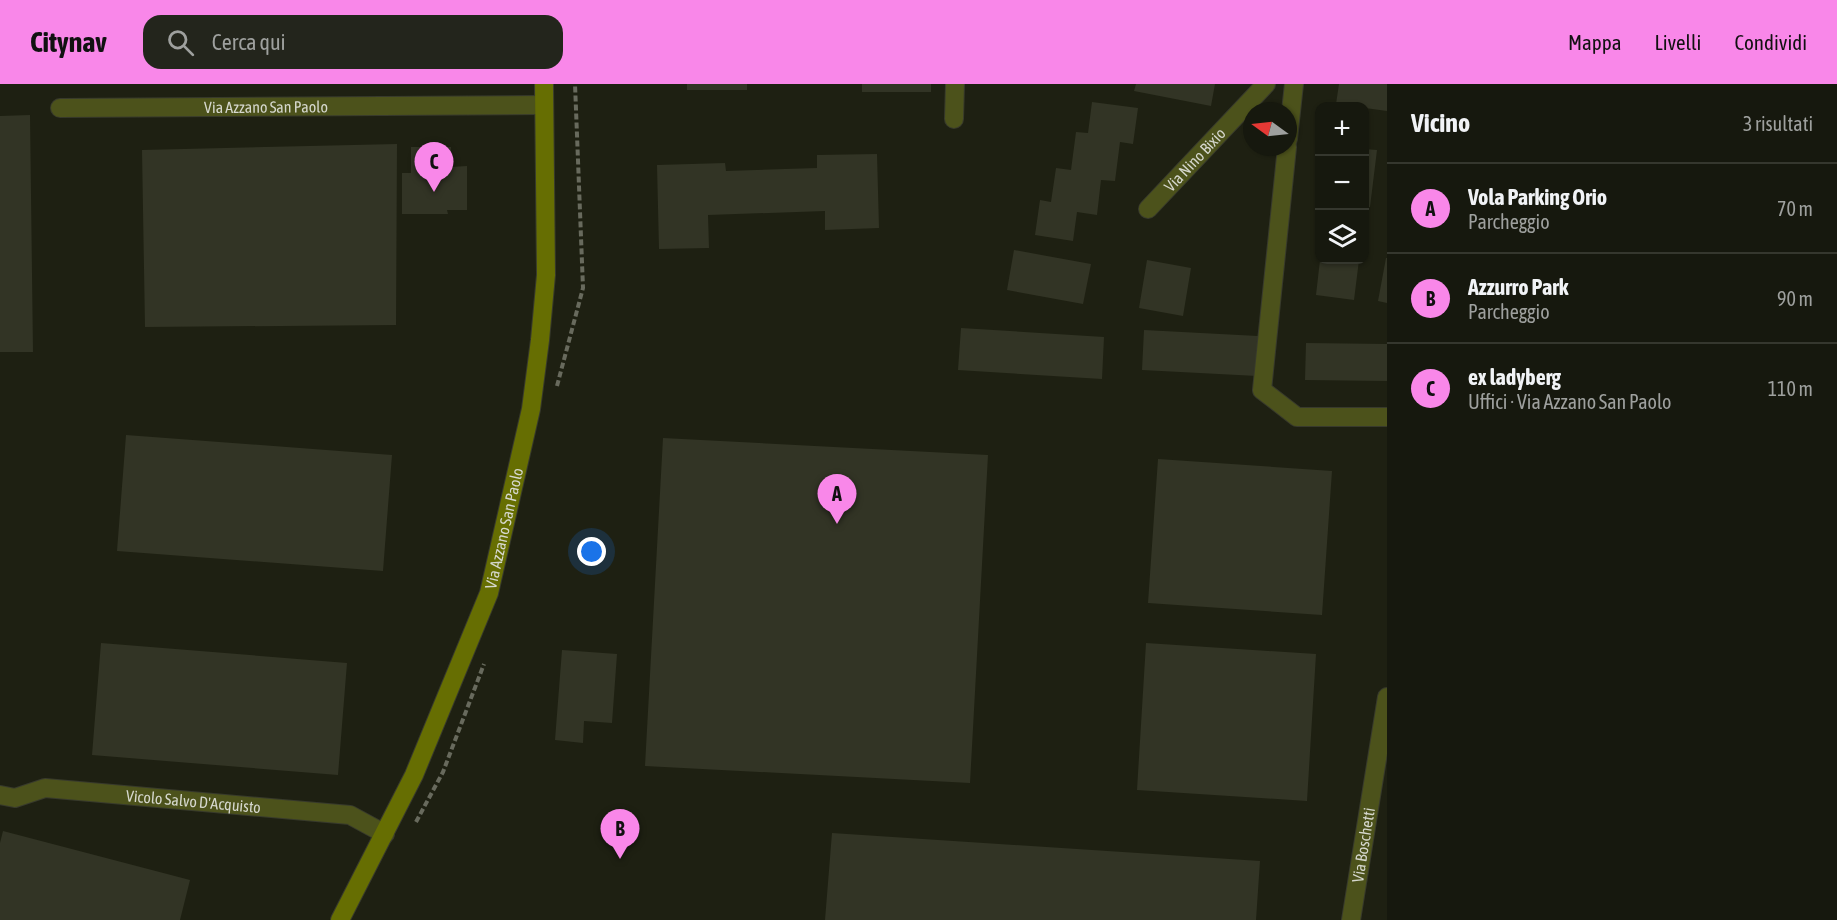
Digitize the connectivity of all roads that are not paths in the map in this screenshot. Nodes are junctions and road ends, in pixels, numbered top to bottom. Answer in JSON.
{"nodes":[{"id":1,"x":544,"y":84,"type":"edge"},
{"id":2,"x":955,"y":84,"type":"edge"},
{"id":3,"x":1266,"y":84,"type":"edge"},
{"id":4,"x":1294,"y":84,"type":"edge"},
{"id":5,"x":1292,"y":102,"type":"edge"},
{"id":6,"x":544,"y":105,"type":"junction"},
{"id":7,"x":60,"y":108,"type":"dead end"},
{"id":8,"x":954,"y":119,"type":"dead end"},
{"id":9,"x":1286,"y":156,"type":"edge"},
{"id":10,"x":1148,"y":209,"type":"dead end"},
{"id":11,"x":1387,"y":417,"type":"edge"},
{"id":12,"x":1387,"y":697,"type":"edge"},
{"id":13,"x":0,"y":795,"type":"edge"},
{"id":14,"x":385,"y":834,"type":"junction"},
{"id":15,"x":340,"y":920,"type":"edge"},
{"id":16,"x":1351,"y":920,"type":"edge"}],
"edges":[{"from":1,"to":6,"type":"street","name":"Via Azzano San Paolo"},
{"from":2,"to":8,"type":"street"},
{"from":3,"to":10,"type":"street","name":"Via Nino Bixio"},
{"from":4,"to":5,"type":"street"},
{"from":6,"to":7,"type":"street","name":"Via Azzano San Paolo"},
{"from":6,"to":14,"type":"street","name":"Via Azzano San Paolo"},
{"from":9,"to":11,"type":"street"},
{"from":12,"to":16,"type":"street","name":"Via Boschetti"},
{"from":13,"to":14,"type":"street","name":"Vicolo Salvo D'Acquisto"},
{"from":14,"to":15,"type":"street","name":"Via Azzano San Paolo"}]}
